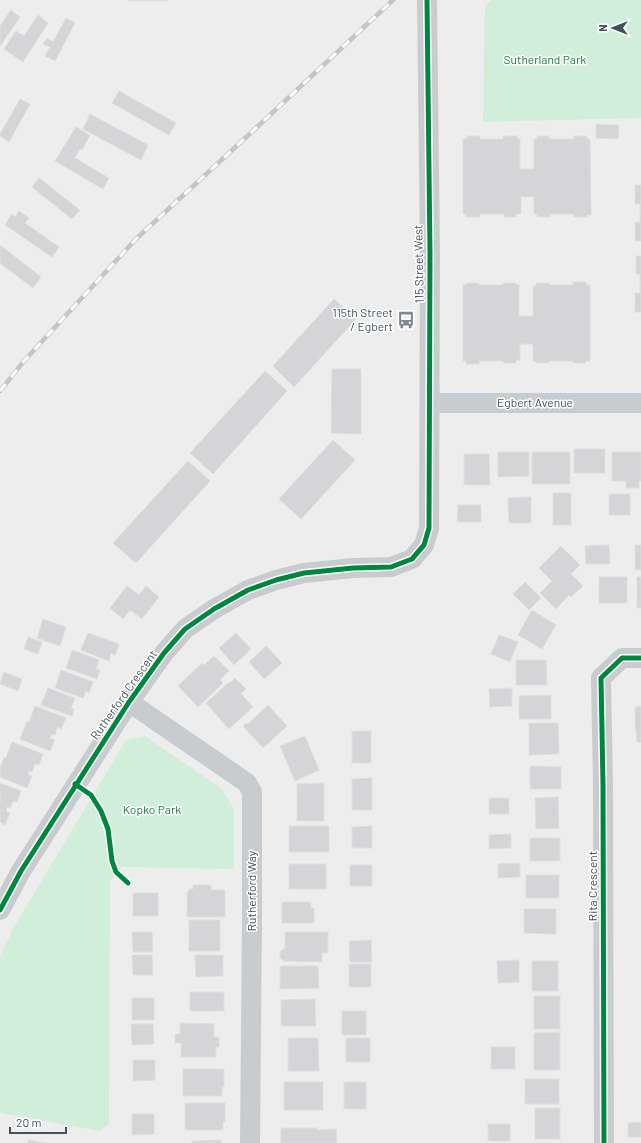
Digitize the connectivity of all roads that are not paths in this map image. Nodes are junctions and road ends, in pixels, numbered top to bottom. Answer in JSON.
{"nodes":[{"id":1,"x":427,"y":0,"type":"edge"},
{"id":2,"x":430,"y":403,"type":"junction"},
{"id":3,"x":641,"y":403,"type":"edge"},
{"id":4,"x":429,"y":528,"type":"joint"},
{"id":5,"x":641,"y":658,"type":"edge"},
{"id":6,"x":129,"y":702,"type":"junction"},
{"id":7,"x":0,"y":910,"type":"edge"},
{"id":8,"x":250,"y":1143,"type":"edge"},
{"id":9,"x":604,"y":1143,"type":"edge"}],
"edges":[{"from":1,"to":2,"type":"street","name":"115 Street West"},
{"from":2,"to":3,"type":"street","name":"Egbert Avenue"},
{"from":2,"to":4,"type":"street","name":"115 Street West"},
{"from":4,"to":6,"type":"street","name":"Rutherford Crescent"},
{"from":5,"to":9,"type":"street","name":"Rita Crescent"},
{"from":6,"to":7,"type":"street","name":"Rutherford Crescent"},
{"from":6,"to":8,"type":"street","name":"Rutherford Way"}]}
